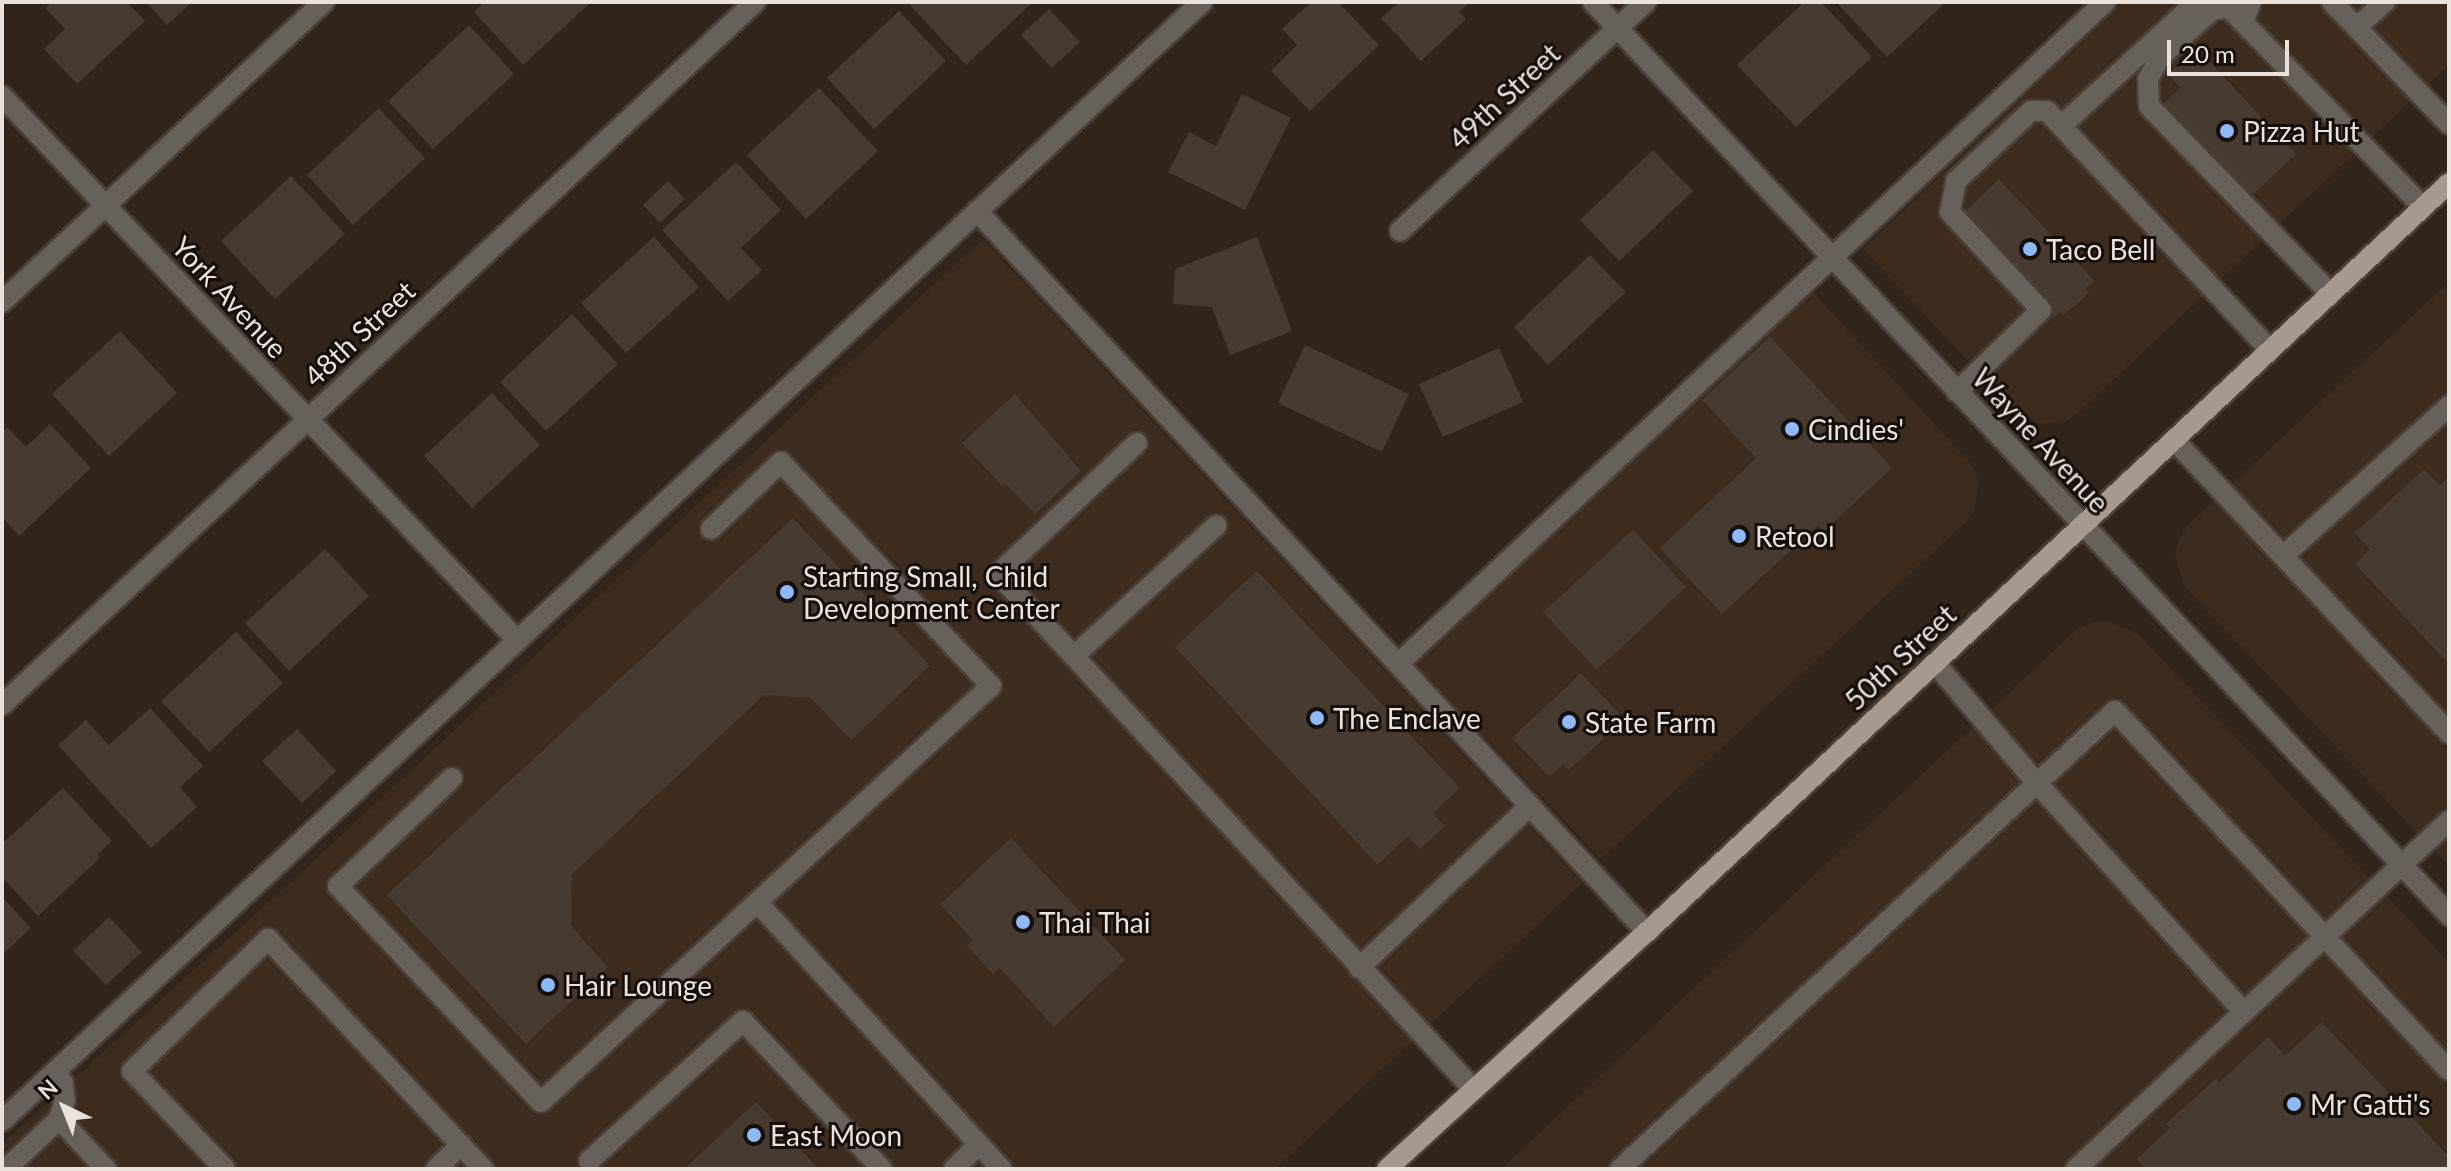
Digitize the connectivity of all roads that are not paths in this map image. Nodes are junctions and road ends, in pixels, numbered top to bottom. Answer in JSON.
{"nodes":[{"id":1,"x":324,"y":2,"type":"edge"},
{"id":2,"x":755,"y":2,"type":"edge"},
{"id":3,"x":1202,"y":2,"type":"edge"},
{"id":4,"x":1593,"y":2,"type":"edge"},
{"id":5,"x":1646,"y":2,"type":"edge"},
{"id":6,"x":2105,"y":2,"type":"edge"},
{"id":7,"x":2197,"y":2,"type":"edge"},
{"id":8,"x":2332,"y":2,"type":"edge"},
{"id":9,"x":2385,"y":2,"type":"edge"},
{"id":10,"x":2247,"y":11,"type":"edge"},
{"id":11,"x":2357,"y":27,"type":"junction"},
{"id":12,"x":1618,"y":29,"type":"junction"},
{"id":13,"x":2,"y":96,"type":"edge"},
{"id":14,"x":2054,"y":118,"type":"junction"},
{"id":15,"x":2449,"y":124,"type":"edge"},
{"id":16,"x":2449,"y":183,"type":"edge"},
{"id":17,"x":106,"y":206,"type":"junction"},
{"id":18,"x":2423,"y":207,"type":"junction"},
{"id":19,"x":977,"y":211,"type":"junction"},
{"id":20,"x":1400,"y":231,"type":"dead end"},
{"id":21,"x":1832,"y":257,"type":"junction"},
{"id":22,"x":2330,"y":293,"type":"junction"},
{"id":23,"x":2,"y":302,"type":"edge"},
{"id":24,"x":2270,"y":350,"type":"junction"},
{"id":25,"x":1957,"y":392,"type":"junction"},
{"id":26,"x":2449,"y":406,"type":"edge"},
{"id":27,"x":307,"y":420,"type":"junction"},
{"id":28,"x":2174,"y":440,"type":"junction"},
{"id":29,"x":1137,"y":443,"type":"dead end"},
{"id":30,"x":2082,"y":525,"type":"junction"},
{"id":31,"x":1216,"y":526,"type":"dead end"},
{"id":32,"x":711,"y":529,"type":"dead end"},
{"id":33,"x":2283,"y":556,"type":"junction"},
{"id":34,"x":517,"y":640,"type":"junction"},
{"id":35,"x":1074,"y":656,"type":"junction"},
{"id":36,"x":1935,"y":663,"type":"junction"},
{"id":37,"x":1398,"y":664,"type":"junction"},
{"id":38,"x":2,"y":705,"type":"edge"},
{"id":39,"x":2449,"y":733,"type":"edge"},
{"id":40,"x":452,"y":778,"type":"dead end"},
{"id":41,"x":2036,"y":782,"type":"junction"},
{"id":42,"x":1530,"y":806,"type":"junction"},
{"id":43,"x":2449,"y":821,"type":"edge"},
{"id":44,"x":2402,"y":864,"type":"junction"},
{"id":45,"x":757,"y":902,"type":"junction"},
{"id":46,"x":2449,"y":915,"type":"edge"},
{"id":47,"x":1647,"y":932,"type":"junction"},
{"id":48,"x":2324,"y":936,"type":"junction"},
{"id":49,"x":1359,"y":968,"type":"junction"},
{"id":50,"x":2244,"y":1012,"type":"junction"},
{"id":51,"x":2449,"y":1070,"type":"edge"},
{"id":52,"x":55,"y":1072,"type":"junction"},
{"id":53,"x":1474,"y":1090,"type":"junction"},
{"id":54,"x":59,"y":1119,"type":"junction"},
{"id":55,"x":2,"y":1121,"type":"edge"},
{"id":56,"x":979,"y":1144,"type":"junction"},
{"id":57,"x":461,"y":1145,"type":"junction"},
{"id":58,"x":29,"y":1148,"type":"junction"},
{"id":59,"x":589,"y":1161,"type":"dead end"},
{"id":60,"x":6,"y":1169,"type":"edge"},
{"id":61,"x":106,"y":1169,"type":"edge"},
{"id":62,"x":225,"y":1169,"type":"edge"},
{"id":63,"x":436,"y":1169,"type":"edge"},
{"id":64,"x":483,"y":1169,"type":"edge"},
{"id":65,"x":882,"y":1169,"type":"edge"},
{"id":66,"x":954,"y":1169,"type":"edge"},
{"id":67,"x":1002,"y":1169,"type":"edge"},
{"id":68,"x":1387,"y":1169,"type":"edge"},
{"id":69,"x":1620,"y":1169,"type":"edge"},
{"id":70,"x":2076,"y":1169,"type":"edge"}],
"edges":[{"from":1,"to":17,"type":"street"},
{"from":2,"to":27,"type":"street","name":"48th Street"},
{"from":3,"to":19,"type":"street"},
{"from":4,"to":12,"type":"street","name":"Wayne Avenue"},
{"from":5,"to":12,"type":"street","name":"49th Street"},
{"from":6,"to":21,"type":"street"},
{"from":7,"to":14,"type":"street"},
{"from":8,"to":11,"type":"street"},
{"from":9,"to":11,"type":"street"},
{"from":10,"to":18,"type":"street"},
{"from":10,"to":22,"type":"street"},
{"from":11,"to":15,"type":"street"},
{"from":12,"to":20,"type":"street","name":"49th Street"},
{"from":12,"to":21,"type":"street","name":"Wayne Avenue"},
{"from":13,"to":17,"type":"street","name":"York Avenue"},
{"from":14,"to":24,"type":"street"},
{"from":14,"to":25,"type":"street"},
{"from":16,"to":18,"type":"main road","name":"50th Street"},
{"from":17,"to":23,"type":"street"},
{"from":17,"to":27,"type":"street","name":"York Avenue"},
{"from":18,"to":22,"type":"main road","name":"50th Street"},
{"from":19,"to":34,"type":"street"},
{"from":19,"to":37,"type":"street"},
{"from":21,"to":25,"type":"street","name":"Wayne Avenue"},
{"from":21,"to":37,"type":"street"},
{"from":22,"to":24,"type":"main road","name":"50th Street"},
{"from":24,"to":28,"type":"main road","name":"50th Street"},
{"from":25,"to":30,"type":"street","name":"Wayne Avenue"},
{"from":26,"to":33,"type":"street"},
{"from":27,"to":34,"type":"street","name":"York Avenue"},
{"from":27,"to":38,"type":"street","name":"48th Street"},
{"from":28,"to":30,"type":"main road","name":"50th Street"},
{"from":28,"to":33,"type":"street"},
{"from":29,"to":35,"type":"street"},
{"from":30,"to":36,"type":"main road","name":"50th Street"},
{"from":30,"to":44,"type":"street","name":"Wayne Avenue"},
{"from":31,"to":35,"type":"street"},
{"from":32,"to":45,"type":"street"},
{"from":33,"to":39,"type":"street"},
{"from":34,"to":52,"type":"street"},
{"from":35,"to":49,"type":"street"},
{"from":36,"to":41,"type":"street"},
{"from":36,"to":47,"type":"main road","name":"50th Street"},
{"from":37,"to":42,"type":"street"},
{"from":40,"to":45,"type":"street"},
{"from":41,"to":48,"type":"street"},
{"from":41,"to":50,"type":"street"},
{"from":41,"to":69,"type":"street"},
{"from":42,"to":47,"type":"street"},
{"from":42,"to":49,"type":"street"},
{"from":43,"to":44,"type":"street"},
{"from":44,"to":46,"type":"street","name":"Wayne Avenue"},
{"from":44,"to":48,"type":"street"},
{"from":45,"to":56,"type":"street"},
{"from":47,"to":53,"type":"main road","name":"50th Street"},
{"from":48,"to":50,"type":"street"},
{"from":48,"to":51,"type":"street"},
{"from":49,"to":53,"type":"street"},
{"from":50,"to":70,"type":"street"},
{"from":52,"to":54,"type":"street"},
{"from":52,"to":55,"type":"street"},
{"from":53,"to":68,"type":"main road","name":"50th Street"},
{"from":54,"to":58,"type":"street"},
{"from":54,"to":61,"type":"street"},
{"from":55,"to":58,"type":"street"},
{"from":56,"to":66,"type":"street"},
{"from":56,"to":67,"type":"street"},
{"from":57,"to":62,"type":"street"},
{"from":57,"to":63,"type":"street"},
{"from":57,"to":64,"type":"street"},
{"from":58,"to":60,"type":"street"},
{"from":59,"to":65,"type":"street"}]}
